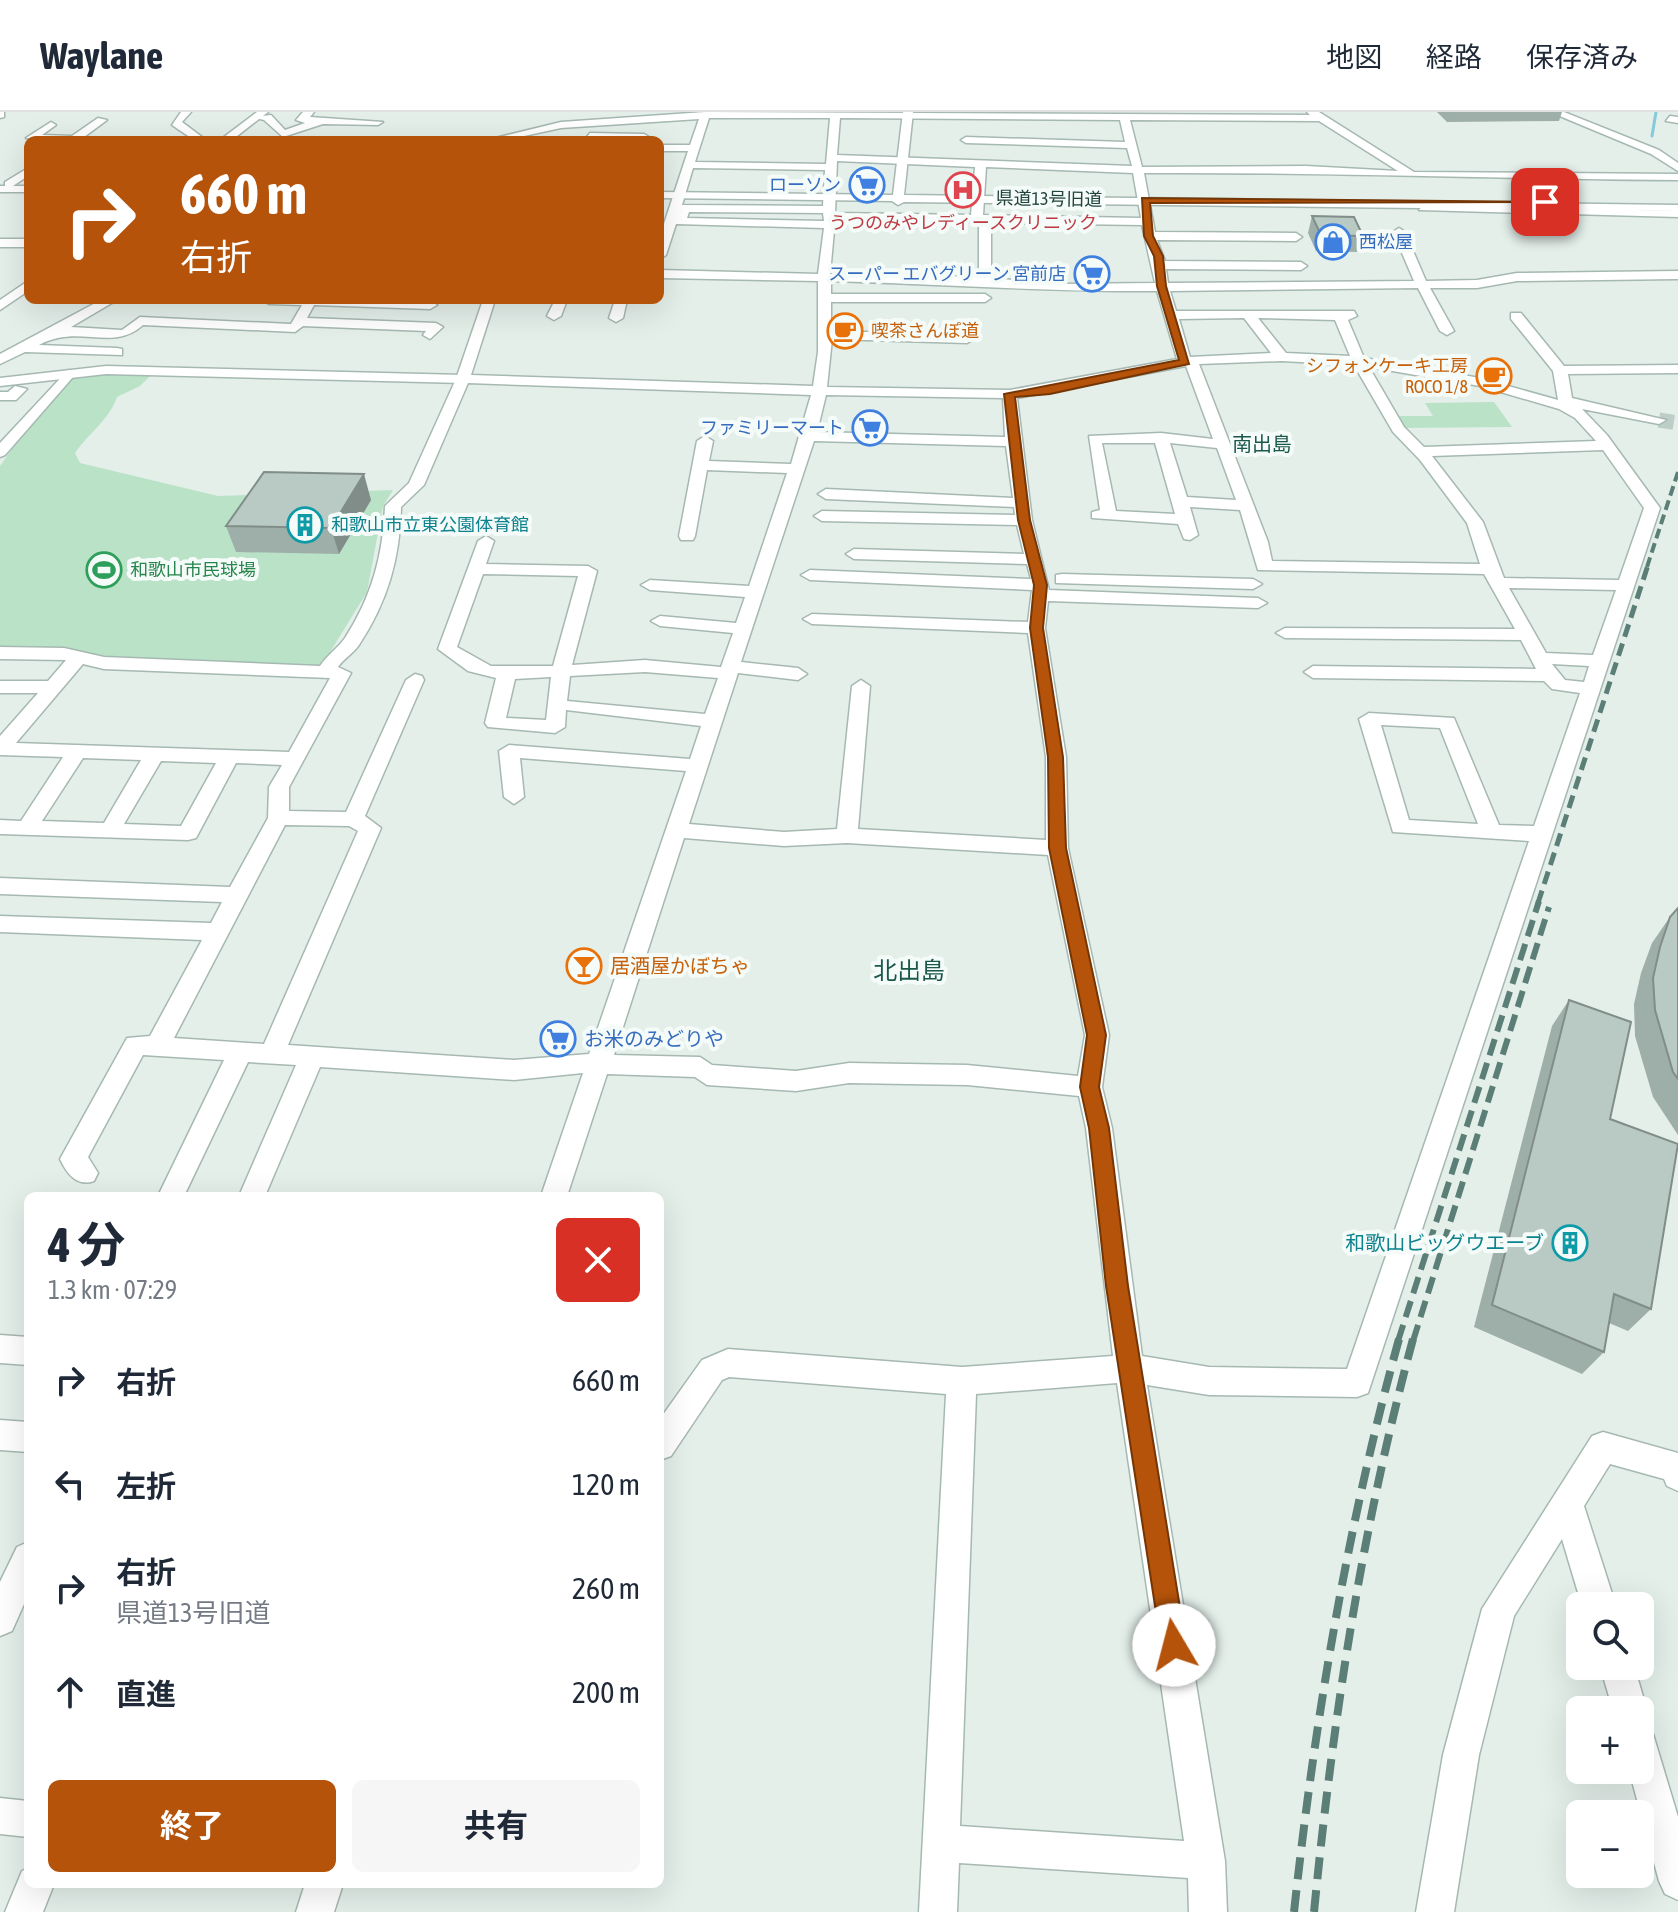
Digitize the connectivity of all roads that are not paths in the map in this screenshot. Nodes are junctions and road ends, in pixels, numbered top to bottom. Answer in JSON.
{"nodes":[{"id":1,"x":186,"y":112,"type":"edge"},
{"id":2,"x":309,"y":112,"type":"edge"},
{"id":3,"x":389,"y":112,"type":"edge"},
{"id":4,"x":585,"y":112,"type":"edge"},
{"id":5,"x":836,"y":112,"type":"edge"},
{"id":6,"x":1555,"y":112,"type":"edge"},
{"id":7,"x":722,"y":113,"type":"edge"},
{"id":8,"x":908,"y":113,"type":"edge"},
{"id":9,"x":260,"y":114,"type":"edge"},
{"id":10,"x":705,"y":115,"type":"junction"},
{"id":11,"x":966,"y":115,"type":"junction"},
{"id":12,"x":1124,"y":115,"type":"edge"},
{"id":13,"x":1317,"y":115,"type":"edge"},
{"id":14,"x":102,"y":120,"type":"dead end"},
{"id":15,"x":322,"y":121,"type":"junction"},
{"id":16,"x":578,"y":124,"type":"junction"},
{"id":17,"x":51,"y":125,"type":"dead end"},
{"id":18,"x":187,"y":133,"type":"junction"},
{"id":19,"x":34,"y":136,"type":"edge"},
{"id":20,"x":78,"y":136,"type":"edge"},
{"id":21,"x":176,"y":136,"type":"edge"},
{"id":22,"x":193,"y":136,"type":"edge"},
{"id":23,"x":230,"y":136,"type":"edge"},
{"id":24,"x":514,"y":136,"type":"edge"},
{"id":25,"x":572,"y":136,"type":"edge"},
{"id":26,"x":966,"y":137,"type":"junction"},
{"id":27,"x":1132,"y":141,"type":"junction"},
{"id":28,"x":664,"y":148,"type":"edge"},
{"id":29,"x":696,"y":148,"type":"junction"},
{"id":30,"x":904,"y":161,"type":"junction"},
{"id":31,"x":833,"y":162,"type":"junction"},
{"id":32,"x":674,"y":163,"type":"dead end"},
{"id":33,"x":966,"y":163,"type":"junction"},
{"id":34,"x":981,"y":163,"type":"junction"},
{"id":35,"x":1678,"y":168,"type":"edge"},
{"id":36,"x":683,"y":170,"type":"junction"},
{"id":37,"x":1138,"y":170,"type":"junction"},
{"id":38,"x":24,"y":173,"type":"edge"},
{"id":39,"x":1412,"y":175,"type":"junction"},
{"id":40,"x":1678,"y":177,"type":"edge"},
{"id":41,"x":3,"y":185,"type":"edge"},
{"id":42,"x":24,"y":187,"type":"edge"},
{"id":43,"x":664,"y":197,"type":"edge"},
{"id":44,"x":677,"y":197,"type":"junction"},
{"id":45,"x":896,"y":201,"type":"junction"},
{"id":46,"x":977,"y":201,"type":"junction"},
{"id":47,"x":1146,"y":203,"type":"junction"},
{"id":48,"x":1425,"y":206,"type":"junction"},
{"id":49,"x":756,"y":209,"type":"junction"},
{"id":50,"x":829,"y":210,"type":"junction"},
{"id":51,"x":1678,"y":210,"type":"edge"},
{"id":52,"x":891,"y":217,"type":"junction"},
{"id":53,"x":977,"y":219,"type":"junction"},
{"id":54,"x":1147,"y":222,"type":"junction"},
{"id":55,"x":753,"y":223,"type":"junction"},
{"id":56,"x":1399,"y":232,"type":"dead end"},
{"id":57,"x":664,"y":234,"type":"edge"},
{"id":58,"x":1149,"y":236,"type":"junction"},
{"id":59,"x":664,"y":237,"type":"edge"},
{"id":60,"x":1296,"y":237,"type":"dead end"},
{"id":61,"x":679,"y":238,"type":"dead end"},
{"id":62,"x":0,"y":243,"type":"edge"},
{"id":63,"x":24,"y":243,"type":"edge"},
{"id":64,"x":1159,"y":265,"type":"junction"},
{"id":65,"x":1301,"y":266,"type":"dead end"},
{"id":66,"x":664,"y":275,"type":"edge"},
{"id":67,"x":1678,"y":275,"type":"edge"},
{"id":68,"x":985,"y":281,"type":"junction"},
{"id":69,"x":1421,"y":283,"type":"junction"},
{"id":70,"x":1162,"y":286,"type":"junction"},
{"id":71,"x":1336,"y":286,"type":"junction"},
{"id":72,"x":24,"y":288,"type":"edge"},
{"id":73,"x":824,"y":296,"type":"junction"},
{"id":74,"x":104,"y":304,"type":"edge"},
{"id":75,"x":308,"y":304,"type":"edge"},
{"id":76,"x":400,"y":304,"type":"edge"},
{"id":77,"x":488,"y":304,"type":"edge"},
{"id":78,"x":559,"y":304,"type":"edge"},
{"id":79,"x":620,"y":304,"type":"edge"},
{"id":80,"x":430,"y":305,"type":"dead end"},
{"id":81,"x":0,"y":306,"type":"edge"},
{"id":82,"x":984,"y":306,"type":"dead end"},
{"id":83,"x":1248,"y":314,"type":"junction"},
{"id":84,"x":1171,"y":315,"type":"junction"},
{"id":85,"x":554,"y":316,"type":"dead end"},
{"id":86,"x":1340,"y":316,"type":"junction"},
{"id":87,"x":1516,"y":316,"type":"dead end"},
{"id":88,"x":616,"y":318,"type":"dead end"},
{"id":89,"x":298,"y":322,"type":"junction"},
{"id":90,"x":58,"y":330,"type":"junction"},
{"id":91,"x":1447,"y":331,"type":"dead end"},
{"id":92,"x":430,"y":335,"type":"dead end"},
{"id":93,"x":824,"y":335,"type":"junction"},
{"id":94,"x":967,"y":339,"type":"dead end"},
{"id":95,"x":18,"y":348,"type":"junction"},
{"id":96,"x":117,"y":352,"type":"dead end"},
{"id":97,"x":1282,"y":357,"type":"junction"},
{"id":98,"x":0,"y":360,"type":"edge"},
{"id":99,"x":1358,"y":360,"type":"junction"},
{"id":100,"x":1188,"y":361,"type":"junction"},
{"id":101,"x":1678,"y":369,"type":"edge"},
{"id":102,"x":1560,"y":370,"type":"junction"},
{"id":103,"x":68,"y":374,"type":"junction"},
{"id":104,"x":463,"y":379,"type":"junction"},
{"id":105,"x":0,"y":382,"type":"edge"},
{"id":106,"x":1506,"y":388,"type":"junction"},
{"id":107,"x":20,"y":389,"type":"dead end"},
{"id":108,"x":821,"y":391,"type":"junction"},
{"id":109,"x":1010,"y":394,"type":"junction"},
{"id":110,"x":0,"y":396,"type":"edge"},
{"id":111,"x":1566,"y":397,"type":"junction"},
{"id":112,"x":0,"y":420,"type":"edge"},
{"id":113,"x":25,"y":422,"type":"junction"},
{"id":114,"x":808,"y":436,"type":"junction"},
{"id":115,"x":1161,"y":438,"type":"junction"},
{"id":116,"x":705,"y":441,"type":"dead end"},
{"id":117,"x":1013,"y":442,"type":"junction"},
{"id":118,"x":1221,"y":444,"type":"junction"},
{"id":119,"x":1606,"y":445,"type":"junction"},
{"id":120,"x":0,"y":452,"type":"edge"},
{"id":121,"x":1420,"y":452,"type":"junction"},
{"id":122,"x":701,"y":465,"type":"junction"},
{"id":123,"x":797,"y":469,"type":"junction"},
{"id":124,"x":826,"y":494,"type":"dead end"},
{"id":125,"x":1245,"y":505,"type":"junction"},
{"id":126,"x":1023,"y":511,"type":"junction"},
{"id":127,"x":822,"y":516,"type":"dead end"},
{"id":128,"x":1185,"y":518,"type":"junction"},
{"id":129,"x":687,"y":536,"type":"dead end"},
{"id":130,"x":486,"y":541,"type":"dead end"},
{"id":131,"x":854,"y":554,"type":"dead end"},
{"id":132,"x":1034,"y":559,"type":"junction"},
{"id":133,"x":476,"y":569,"type":"junction"},
{"id":134,"x":810,"y":575,"type":"dead end"},
{"id":135,"x":1494,"y":576,"type":"junction"},
{"id":136,"x":1253,"y":584,"type":"dead end"},
{"id":137,"x":650,"y":585,"type":"dead end"},
{"id":138,"x":1624,"y":585,"type":"junction"},
{"id":139,"x":1040,"y":586,"type":"junction"},
{"id":140,"x":756,"y":592,"type":"junction"},
{"id":141,"x":1258,"y":603,"type":"dead end"},
{"id":142,"x":812,"y":619,"type":"dead end"},
{"id":143,"x":660,"y":621,"type":"dead end"},
{"id":144,"x":1036,"y":628,"type":"junction"},
{"id":145,"x":744,"y":629,"type":"junction"},
{"id":146,"x":1285,"y":633,"type":"dead end"},
{"id":147,"x":1528,"y":635,"type":"junction"},
{"id":148,"x":0,"y":653,"type":"edge"},
{"id":149,"x":78,"y":658,"type":"junction"},
{"id":150,"x":1599,"y":661,"type":"junction"},
{"id":151,"x":1544,"y":667,"type":"junction"},
{"id":152,"x":730,"y":670,"type":"junction"},
{"id":153,"x":561,"y":671,"type":"junction"},
{"id":154,"x":325,"y":672,"type":"junction"},
{"id":155,"x":1313,"y":672,"type":"dead end"},
{"id":156,"x":507,"y":673,"type":"junction"},
{"id":157,"x":798,"y":674,"type":"dead end"},
{"id":158,"x":415,"y":680,"type":"dead end"},
{"id":159,"x":861,"y":686,"type":"dead end"},
{"id":160,"x":0,"y":687,"type":"edge"},
{"id":161,"x":51,"y":687,"type":"junction"},
{"id":162,"x":1590,"y":689,"type":"junction"},
{"id":163,"x":572,"y":706,"type":"dead end"},
{"id":164,"x":713,"y":721,"type":"junction"},
{"id":165,"x":4,"y":747,"type":"edge"},
{"id":166,"x":77,"y":751,"type":"junction"},
{"id":167,"x":155,"y":754,"type":"junction"},
{"id":168,"x":229,"y":757,"type":"junction"},
{"id":169,"x":295,"y":759,"type":"junction"},
{"id":170,"x":699,"y":766,"type":"junction"},
{"id":171,"x":0,"y":767,"type":"edge"},
{"id":172,"x":514,"y":797,"type":"dead end"},
{"id":173,"x":278,"y":818,"type":"junction"},
{"id":174,"x":353,"y":819,"type":"junction"},
{"id":175,"x":0,"y":827,"type":"edge"},
{"id":176,"x":27,"y":828,"type":"junction"},
{"id":177,"x":110,"y":830,"type":"junction"},
{"id":178,"x":678,"y":830,"type":"junction"},
{"id":179,"x":1491,"y":831,"type":"junction"},
{"id":180,"x":1541,"y":834,"type":"junction"},
{"id":181,"x":847,"y":836,"type":"junction"},
{"id":182,"x":1057,"y":848,"type":"junction"},
{"id":183,"x":0,"y":886,"type":"edge"},
{"id":184,"x":238,"y":895,"type":"junction"},
{"id":185,"x":0,"y":924,"type":"edge"},
{"id":186,"x":218,"y":932,"type":"junction"},
{"id":187,"x":157,"y":1046,"type":"junction"},
{"id":188,"x":241,"y":1050,"type":"junction"},
{"id":189,"x":273,"y":1052,"type":"junction"},
{"id":190,"x":313,"y":1055,"type":"junction"},
{"id":191,"x":598,"y":1063,"type":"junction"},
{"id":192,"x":1089,"y":1087,"type":"junction"},
{"id":193,"x":85,"y":1173,"type":"dead end"},
{"id":194,"x":173,"y":1192,"type":"edge"},
{"id":195,"x":254,"y":1192,"type":"edge"},
{"id":196,"x":555,"y":1192,"type":"edge"},
{"id":197,"x":0,"y":1349,"type":"edge"},
{"id":198,"x":24,"y":1351,"type":"edge"},
{"id":199,"x":1132,"y":1368,"type":"junction"},
{"id":200,"x":962,"y":1381,"type":"junction"},
{"id":201,"x":0,"y":1435,"type":"edge"},
{"id":202,"x":24,"y":1437,"type":"edge"},
{"id":203,"x":664,"y":1439,"type":"edge"},
{"id":204,"x":1678,"y":1475,"type":"edge"},
{"id":205,"x":1567,"y":1503,"type":"junction"},
{"id":206,"x":24,"y":1567,"type":"edge"},
{"id":207,"x":1595,"y":1592,"type":"edge"},
{"id":208,"x":0,"y":1619,"type":"edge"},
{"id":209,"x":1650,"y":1784,"type":"edge"},
{"id":210,"x":0,"y":1816,"type":"edge"},
{"id":211,"x":24,"y":1819,"type":"edge"},
{"id":212,"x":941,"y":1843,"type":"junction"},
{"id":213,"x":1206,"y":1861,"type":"junction"},
{"id":214,"x":1678,"y":1881,"type":"edge"},
{"id":215,"x":33,"y":1888,"type":"edge"},
{"id":216,"x":323,"y":1888,"type":"edge"},
{"id":217,"x":24,"y":1912,"type":"edge"},
{"id":218,"x":315,"y":1912,"type":"edge"},
{"id":219,"x":938,"y":1912,"type":"edge"},
{"id":220,"x":1208,"y":1912,"type":"edge"},
{"id":221,"x":1435,"y":1912,"type":"edge"}],
"edges":[{"from":1,"to":18,"type":"street"},
{"from":2,"to":15,"type":"street"},
{"from":3,"to":15,"type":"street"},
{"from":4,"to":16,"type":"street"},
{"from":5,"to":7,"type":"street"},
{"from":5,"to":8,"type":"street"},
{"from":5,"to":31,"type":"street"},
{"from":6,"to":35,"type":"street"},
{"from":7,"to":10,"type":"street"},
{"from":8,"to":11,"type":"street"},
{"from":8,"to":30,"type":"street"},
{"from":9,"to":15,"type":"street"},
{"from":9,"to":23,"type":"street"},
{"from":10,"to":16,"type":"street"},
{"from":10,"to":29,"type":"street"},
{"from":11,"to":12,"type":"street"},
{"from":11,"to":26,"type":"street"},
{"from":12,"to":13,"type":"street"},
{"from":12,"to":27,"type":"street"},
{"from":13,"to":39,"type":"street"},
{"from":14,"to":20,"type":"street"},
{"from":16,"to":24,"type":"street"},
{"from":16,"to":25,"type":"street"},
{"from":17,"to":19,"type":"street"},
{"from":18,"to":21,"type":"street"},
{"from":18,"to":22,"type":"street"},
{"from":26,"to":27,"type":"street"},
{"from":26,"to":33,"type":"street"},
{"from":27,"to":37,"type":"street"},
{"from":28,"to":29,"type":"street"},
{"from":29,"to":36,"type":"street"},
{"from":30,"to":31,"type":"street"},
{"from":30,"to":33,"type":"street"},
{"from":30,"to":45,"type":"street"},
{"from":31,"to":36,"type":"street"},
{"from":31,"to":50,"type":"street"},
{"from":32,"to":36,"type":"street"},
{"from":33,"to":34,"type":"street"},
{"from":34,"to":37,"type":"street"},
{"from":34,"to":46,"type":"street"},
{"from":36,"to":44,"type":"street"},
{"from":37,"to":39,"type":"street"},
{"from":37,"to":47,"type":"street"},
{"from":38,"to":41,"type":"street"},
{"from":39,"to":40,"type":"street"},
{"from":41,"to":42,"type":"street"},
{"from":43,"to":44,"type":"street","name":"県道13号旧道"},
{"from":44,"to":50,"type":"street","name":"県道13号旧道"},
{"from":44,"to":57,"type":"street"},
{"from":45,"to":46,"type":"street","name":"県道13号旧道"},
{"from":45,"to":50,"type":"street","name":"県道13号旧道"},
{"from":45,"to":52,"type":"street"},
{"from":46,"to":47,"type":"street","name":"県道13号旧道"},
{"from":46,"to":53,"type":"street"},
{"from":47,"to":48,"type":"street","name":"県道13号旧道"},
{"from":47,"to":54,"type":"street"},
{"from":48,"to":51,"type":"street"},
{"from":48,"to":51,"type":"street","name":"県道13号旧道"},
{"from":49,"to":50,"type":"street"},
{"from":49,"to":55,"type":"street"},
{"from":49,"to":55,"type":"street"},
{"from":50,"to":52,"type":"street"},
{"from":50,"to":55,"type":"street"},
{"from":50,"to":73,"type":"street"},
{"from":52,"to":53,"type":"street"},
{"from":53,"to":54,"type":"street"},
{"from":53,"to":68,"type":"street"},
{"from":54,"to":58,"type":"street"},
{"from":56,"to":69,"type":"street"},
{"from":58,"to":60,"type":"street"},
{"from":58,"to":64,"type":"street"},
{"from":59,"to":61,"type":"street"},
{"from":62,"to":63,"type":"street"},
{"from":64,"to":65,"type":"street"},
{"from":64,"to":70,"type":"street"},
{"from":66,"to":73,"type":"street"},
{"from":67,"to":69,"type":"street"},
{"from":68,"to":70,"type":"street"},
{"from":68,"to":73,"type":"street"},
{"from":69,"to":71,"type":"street"},
{"from":69,"to":91,"type":"street"},
{"from":70,"to":71,"type":"street"},
{"from":70,"to":84,"type":"street"},
{"from":71,"to":86,"type":"street"},
{"from":72,"to":81,"type":"street"},
{"from":73,"to":82,"type":"street"},
{"from":73,"to":93,"type":"street"},
{"from":74,"to":90,"type":"street"},
{"from":75,"to":89,"type":"street"},
{"from":76,"to":80,"type":"street"},
{"from":77,"to":104,"type":"street"},
{"from":78,"to":85,"type":"street"},
{"from":79,"to":88,"type":"street"},
{"from":83,"to":84,"type":"street"},
{"from":83,"to":86,"type":"street"},
{"from":83,"to":97,"type":"street"},
{"from":84,"to":100,"type":"street"},
{"from":86,"to":99,"type":"street"},
{"from":87,"to":102,"type":"street"},
{"from":89,"to":90,"type":"street"},
{"from":89,"to":92,"type":"street"},
{"from":90,"to":95,"type":"street"},
{"from":93,"to":94,"type":"street"},
{"from":93,"to":108,"type":"street"},
{"from":95,"to":96,"type":"street"},
{"from":95,"to":98,"type":"street"},
{"from":97,"to":99,"type":"street"},
{"from":97,"to":100,"type":"street"},
{"from":99,"to":106,"type":"street"},
{"from":99,"to":121,"type":"street"},
{"from":100,"to":109,"type":"street"},
{"from":100,"to":118,"type":"street"},
{"from":101,"to":102,"type":"street"},
{"from":102,"to":111,"type":"street"},
{"from":103,"to":104,"type":"street"},
{"from":103,"to":105,"type":"street"},
{"from":103,"to":113,"type":"street"},
{"from":104,"to":108,"type":"street"},
{"from":104,"to":154,"type":"street"},
{"from":106,"to":111,"type":"street"},
{"from":106,"to":111,"type":"street"},
{"from":106,"to":119,"type":"street"},
{"from":107,"to":110,"type":"street"},
{"from":108,"to":109,"type":"street"},
{"from":108,"to":114,"type":"street"},
{"from":109,"to":117,"type":"street"},
{"from":112,"to":113,"type":"street"},
{"from":113,"to":120,"type":"street"},
{"from":114,"to":117,"type":"street"},
{"from":114,"to":123,"type":"street"},
{"from":115,"to":118,"type":"street"},
{"from":115,"to":128,"type":"street"},
{"from":115,"to":128,"type":"street"},
{"from":116,"to":122,"type":"street"},
{"from":117,"to":126,"type":"street"},
{"from":118,"to":125,"type":"street"},
{"from":119,"to":121,"type":"street"},
{"from":119,"to":138,"type":"street"},
{"from":121,"to":135,"type":"street"},
{"from":122,"to":123,"type":"street"},
{"from":122,"to":129,"type":"street"},
{"from":123,"to":140,"type":"street"},
{"from":124,"to":126,"type":"street"},
{"from":125,"to":128,"type":"street"},
{"from":125,"to":135,"type":"street"},
{"from":126,"to":127,"type":"street"},
{"from":126,"to":132,"type":"street"},
{"from":130,"to":133,"type":"street"},
{"from":131,"to":132,"type":"street"},
{"from":132,"to":139,"type":"street"},
{"from":133,"to":153,"type":"street"},
{"from":133,"to":156,"type":"street"},
{"from":134,"to":139,"type":"street"},
{"from":135,"to":138,"type":"street"},
{"from":135,"to":147,"type":"street"},
{"from":136,"to":139,"type":"street"},
{"from":137,"to":140,"type":"street"},
{"from":138,"to":150,"type":"street"},
{"from":139,"to":141,"type":"street"},
{"from":139,"to":144,"type":"street"},
{"from":140,"to":145,"type":"street"},
{"from":142,"to":144,"type":"street"},
{"from":143,"to":145,"type":"street"},
{"from":144,"to":182,"type":"street"},
{"from":145,"to":152,"type":"street"},
{"from":146,"to":147,"type":"street"},
{"from":147,"to":151,"type":"street"},
{"from":148,"to":149,"type":"street"},
{"from":149,"to":154,"type":"street"},
{"from":149,"to":161,"type":"street"},
{"from":150,"to":151,"type":"street"},
{"from":150,"to":162,"type":"street"},
{"from":151,"to":155,"type":"street"},
{"from":151,"to":162,"type":"street"},
{"from":152,"to":153,"type":"street"},
{"from":152,"to":157,"type":"street"},
{"from":152,"to":164,"type":"street"},
{"from":153,"to":156,"type":"street"},
{"from":153,"to":156,"type":"street"},
{"from":154,"to":169,"type":"street"},
{"from":158,"to":174,"type":"street"},
{"from":159,"to":181,"type":"street"},
{"from":160,"to":161,"type":"street"},
{"from":161,"to":165,"type":"street"},
{"from":162,"to":180,"type":"street"},
{"from":163,"to":164,"type":"street"},
{"from":164,"to":170,"type":"street"},
{"from":165,"to":166,"type":"street"},
{"from":165,"to":171,"type":"street"},
{"from":166,"to":167,"type":"street"},
{"from":166,"to":176,"type":"street"},
{"from":167,"to":168,"type":"street"},
{"from":167,"to":177,"type":"street"},
{"from":168,"to":169,"type":"street"},
{"from":168,"to":177,"type":"street"},
{"from":169,"to":173,"type":"street"},
{"from":170,"to":172,"type":"street"},
{"from":170,"to":178,"type":"street"},
{"from":173,"to":174,"type":"street"},
{"from":173,"to":184,"type":"street"},
{"from":174,"to":189,"type":"street"},
{"from":175,"to":176,"type":"street"},
{"from":176,"to":177,"type":"street"},
{"from":178,"to":181,"type":"street"},
{"from":178,"to":191,"type":"street"},
{"from":179,"to":179,"type":"street"},
{"from":179,"to":180,"type":"street"},
{"from":180,"to":199,"type":"street"},
{"from":181,"to":182,"type":"street"},
{"from":182,"to":192,"type":"street"},
{"from":183,"to":184,"type":"street"},
{"from":184,"to":186,"type":"street"},
{"from":185,"to":186,"type":"street"},
{"from":186,"to":187,"type":"street"},
{"from":187,"to":188,"type":"street"},
{"from":187,"to":193,"type":"street"},
{"from":188,"to":189,"type":"street"},
{"from":188,"to":194,"type":"street"},
{"from":189,"to":190,"type":"street"},
{"from":190,"to":191,"type":"street"},
{"from":190,"to":195,"type":"street"},
{"from":191,"to":192,"type":"street"},
{"from":191,"to":196,"type":"street"},
{"from":192,"to":199,"type":"street"},
{"from":197,"to":198,"type":"street"},
{"from":199,"to":200,"type":"street"},
{"from":199,"to":213,"type":"street"},
{"from":200,"to":203,"type":"street"},
{"from":200,"to":212,"type":"street"},
{"from":201,"to":202,"type":"street"},
{"from":204,"to":205,"type":"street"},
{"from":205,"to":207,"type":"street"},
{"from":205,"to":221,"type":"street"},
{"from":206,"to":208,"type":"street"},
{"from":209,"to":214,"type":"street"},
{"from":210,"to":211,"type":"street"},
{"from":212,"to":213,"type":"street"},
{"from":212,"to":219,"type":"street"},
{"from":213,"to":220,"type":"street"},
{"from":215,"to":217,"type":"street"},
{"from":216,"to":218,"type":"street"}]}
